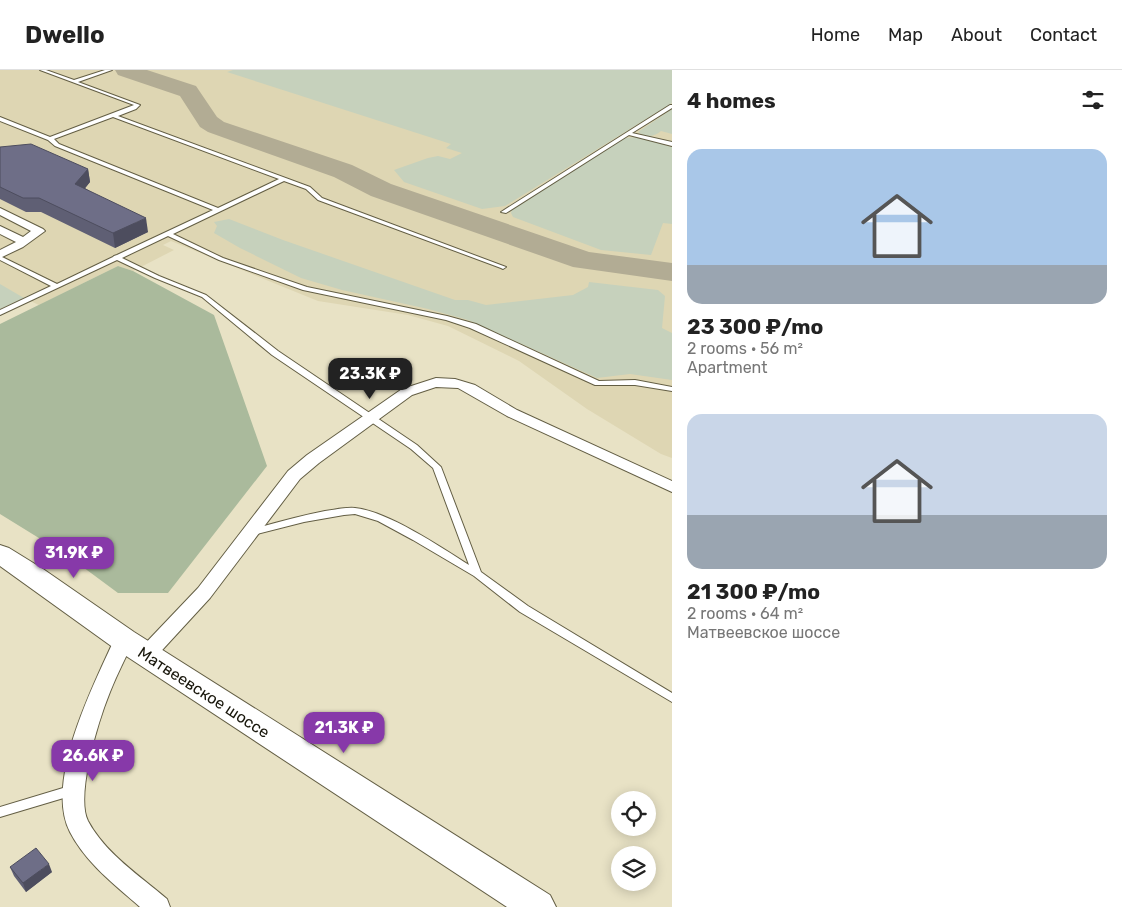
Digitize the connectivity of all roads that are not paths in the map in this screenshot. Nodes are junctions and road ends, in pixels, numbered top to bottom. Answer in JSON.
{"nodes":[{"id":1,"x":42,"y":70,"type":"edge"},
{"id":2,"x":110,"y":70,"type":"edge"},
{"id":3,"x":75,"y":82,"type":"junction"},
{"id":4,"x":672,"y":106,"type":"edge"},
{"id":5,"x":114,"y":116,"type":"junction"},
{"id":6,"x":0,"y":119,"type":"edge"},
{"id":7,"x":629,"y":134,"type":"junction"},
{"id":8,"x":50,"y":139,"type":"junction"},
{"id":9,"x":672,"y":144,"type":"edge"},
{"id":10,"x":284,"y":179,"type":"junction"},
{"id":11,"x":218,"y":210,"type":"junction"},
{"id":12,"x":0,"y":211,"type":"edge"},
{"id":13,"x":504,"y":212,"type":"dead end"},
{"id":14,"x":0,"y":229,"type":"edge"},
{"id":15,"x":168,"y":234,"type":"junction"},
{"id":16,"x":22,"y":243,"type":"junction"},
{"id":17,"x":0,"y":254,"type":"edge"},
{"id":18,"x":116,"y":257,"type":"junction"},
{"id":19,"x":0,"y":258,"type":"edge"},
{"id":20,"x":503,"y":267,"type":"dead end"},
{"id":21,"x":56,"y":286,"type":"junction"},
{"id":22,"x":0,"y":313,"type":"edge"},
{"id":23,"x":672,"y":389,"type":"edge"},
{"id":24,"x":371,"y":419,"type":"junction"},
{"id":25,"x":672,"y":487,"type":"edge"},
{"id":26,"x":253,"y":532,"type":"junction"},
{"id":27,"x":0,"y":554,"type":"edge"},
{"id":28,"x":477,"y":574,"type":"junction"},
{"id":29,"x":135,"y":647,"type":"junction"},
{"id":30,"x":672,"y":698,"type":"edge"},
{"id":31,"x":73,"y":790,"type":"junction"},
{"id":32,"x":0,"y":812,"type":"edge"},
{"id":33,"x":158,"y":907,"type":"edge"},
{"id":34,"x":538,"y":907,"type":"edge"}],
"edges":[{"from":1,"to":3,"type":"lane"},
{"from":2,"to":3,"type":"lane"},
{"from":3,"to":5,"type":"lane"},
{"from":4,"to":7,"type":"lane"},
{"from":5,"to":8,"type":"lane"},
{"from":5,"to":10,"type":"lane"},
{"from":6,"to":8,"type":"lane"},
{"from":7,"to":9,"type":"lane"},
{"from":7,"to":13,"type":"lane"},
{"from":8,"to":11,"type":"lane"},
{"from":10,"to":11,"type":"lane"},
{"from":10,"to":20,"type":"lane"},
{"from":11,"to":15,"type":"lane"},
{"from":12,"to":16,"type":"street"},
{"from":14,"to":16,"type":"street"},
{"from":15,"to":18,"type":"lane"},
{"from":15,"to":23,"type":"lane"},
{"from":16,"to":17,"type":"street"},
{"from":18,"to":21,"type":"lane"},
{"from":18,"to":24,"type":"lane"},
{"from":19,"to":21,"type":"lane"},
{"from":21,"to":22,"type":"lane"},
{"from":24,"to":25,"type":"street"},
{"from":24,"to":26,"type":"street"},
{"from":24,"to":28,"type":"lane"},
{"from":26,"to":28,"type":"lane"},
{"from":26,"to":29,"type":"street"},
{"from":27,"to":29,"type":"main road","name":"Матвеевское шоссе"},
{"from":28,"to":30,"type":"lane"},
{"from":29,"to":31,"type":"street"},
{"from":29,"to":34,"type":"main road","name":"Матвеевское шоссе"},
{"from":31,"to":32,"type":"lane"},
{"from":31,"to":33,"type":"street"}]}
